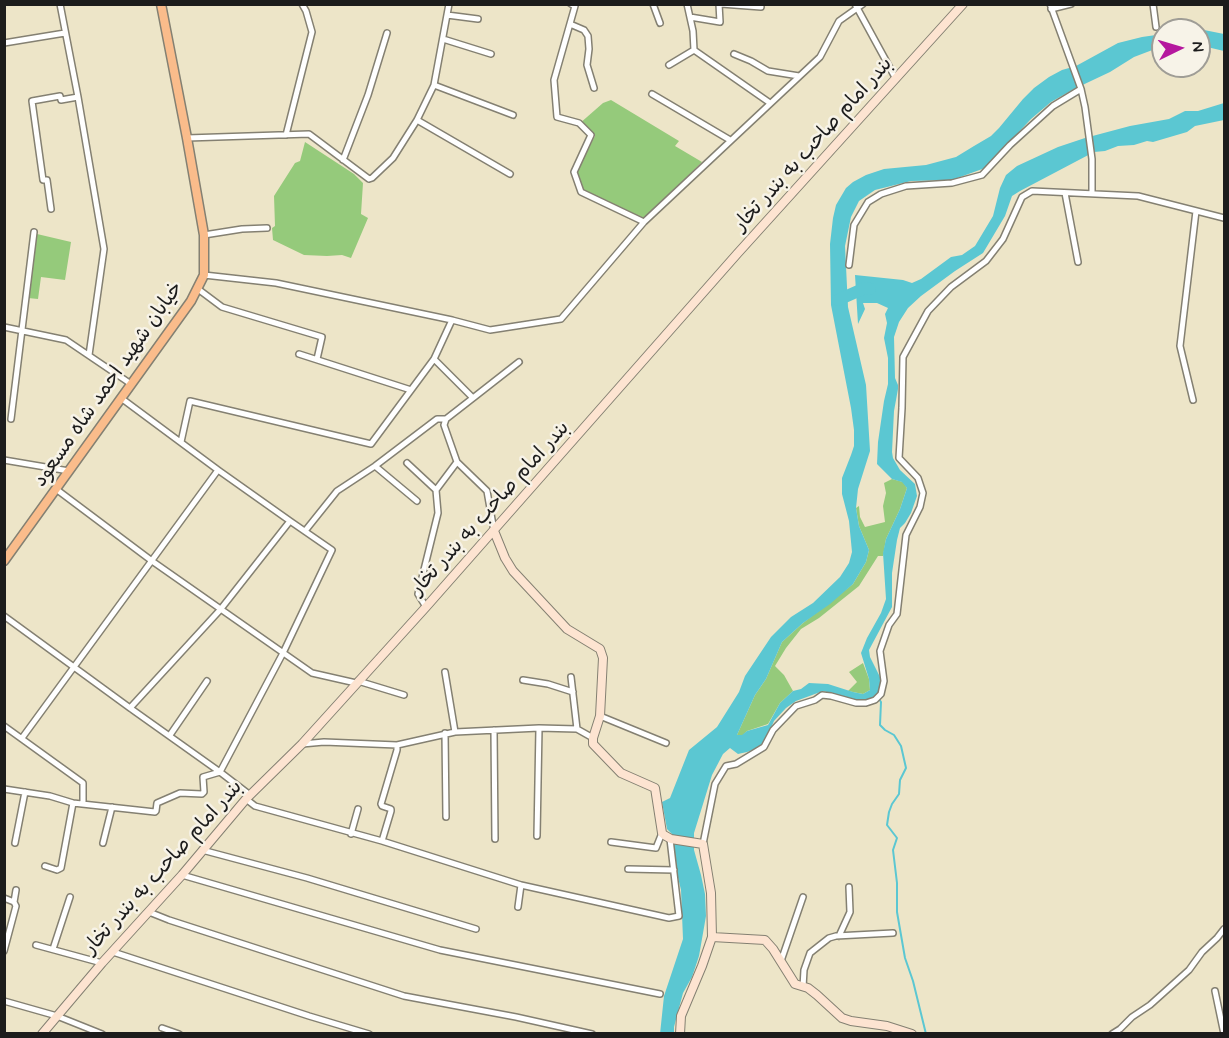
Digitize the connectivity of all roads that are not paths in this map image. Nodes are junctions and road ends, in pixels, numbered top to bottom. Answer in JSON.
{"nodes":[{"id":1,"x":60,"y":4,"type":"edge"},
{"id":2,"x":161,"y":4,"type":"edge"},
{"id":3,"x":302,"y":4,"type":"edge"},
{"id":4,"x":449,"y":4,"type":"edge"},
{"id":5,"x":653,"y":4,"type":"edge"},
{"id":6,"x":687,"y":4,"type":"edge"},
{"id":7,"x":720,"y":4,"type":"edge"},
{"id":8,"x":863,"y":4,"type":"edge"},
{"id":9,"x":963,"y":4,"type":"edge"},
{"id":10,"x":1071,"y":4,"type":"edge"},
{"id":11,"x":574,"y":5,"type":"edge"},
{"id":12,"x":761,"y":7,"type":"dead end"},
{"id":13,"x":856,"y":7,"type":"edge"},
{"id":14,"x":1051,"y":7,"type":"edge"},
{"id":15,"x":447,"y":15,"type":"junction"},
{"id":16,"x":690,"y":16,"type":"junction"},
{"id":17,"x":478,"y":19,"type":"dead end"},
{"id":18,"x":660,"y":23,"type":"dead end"},
{"id":19,"x":570,"y":24,"type":"junction"},
{"id":20,"x":65,"y":33,"type":"junction"},
{"id":21,"x":387,"y":33,"type":"dead end"},
{"id":22,"x":443,"y":39,"type":"junction"},
{"id":23,"x":4,"y":43,"type":"edge"},
{"id":24,"x":694,"y":50,"type":"junction"},
{"id":25,"x":491,"y":54,"type":"dead end"},
{"id":26,"x":734,"y":54,"type":"dead end"},
{"id":27,"x":669,"y":65,"type":"dead end"},
{"id":28,"x":799,"y":76,"type":"junction"},
{"id":29,"x":896,"y":79,"type":"junction"},
{"id":30,"x":434,"y":86,"type":"junction"},
{"id":31,"x":594,"y":88,"type":"dead end"},
{"id":32,"x":1081,"y":90,"type":"junction"},
{"id":33,"x":652,"y":94,"type":"dead end"},
{"id":34,"x":78,"y":97,"type":"junction"},
{"id":35,"x":770,"y":103,"type":"junction"},
{"id":36,"x":513,"y":115,"type":"dead end"},
{"id":37,"x":417,"y":120,"type":"junction"},
{"id":38,"x":286,"y":135,"type":"junction"},
{"id":39,"x":187,"y":138,"type":"junction"},
{"id":40,"x":730,"y":140,"type":"junction"},
{"id":41,"x":343,"y":160,"type":"junction"},
{"id":42,"x":510,"y":174,"type":"dead end"},
{"id":43,"x":1065,"y":193,"type":"junction"},
{"id":44,"x":1092,"y":194,"type":"junction"},
{"id":45,"x":51,"y":209,"type":"dead end"},
{"id":46,"x":1196,"y":211,"type":"junction"},
{"id":47,"x":1224,"y":218,"type":"edge"},
{"id":48,"x":644,"y":222,"type":"junction"},
{"id":49,"x":267,"y":228,"type":"dead end"},
{"id":50,"x":34,"y":232,"type":"dead end"},
{"id":51,"x":204,"y":235,"type":"junction"},
{"id":52,"x":1078,"y":262,"type":"dead end"},
{"id":53,"x":849,"y":265,"type":"dead end"},
{"id":54,"x":204,"y":275,"type":"junction"},
{"id":55,"x":198,"y":289,"type":"junction"},
{"id":56,"x":452,"y":320,"type":"junction"},
{"id":57,"x":4,"y":327,"type":"edge"},
{"id":58,"x":22,"y":330,"type":"junction"},
{"id":59,"x":299,"y":354,"type":"dead end"},
{"id":60,"x":89,"y":355,"type":"junction"},
{"id":61,"x":435,"y":358,"type":"junction"},
{"id":62,"x":317,"y":359,"type":"junction"},
{"id":63,"x":519,"y":362,"type":"dead end"},
{"id":64,"x":131,"y":384,"type":"junction"},
{"id":65,"x":411,"y":390,"type":"junction"},
{"id":66,"x":121,"y":398,"type":"junction"},
{"id":67,"x":473,"y":398,"type":"junction"},
{"id":68,"x":1193,"y":400,"type":"dead end"},
{"id":69,"x":10,"y":419,"type":"dead end"},
{"id":70,"x":446,"y":419,"type":"junction"},
{"id":71,"x":181,"y":442,"type":"junction"},
{"id":72,"x":4,"y":460,"type":"edge"},
{"id":73,"x":457,"y":462,"type":"junction"},
{"id":74,"x":407,"y":463,"type":"dead end"},
{"id":75,"x":375,"y":466,"type":"junction"},
{"id":76,"x":218,"y":470,"type":"junction"},
{"id":77,"x":69,"y":471,"type":"junction"},
{"id":78,"x":56,"y":489,"type":"junction"},
{"id":79,"x":436,"y":490,"type":"junction"},
{"id":80,"x":417,"y":501,"type":"dead end"},
{"id":81,"x":290,"y":521,"type":"junction"},
{"id":82,"x":305,"y":531,"type":"junction"},
{"id":83,"x":494,"y":531,"type":"junction"},
{"id":84,"x":4,"y":561,"type":"edge"},
{"id":85,"x":152,"y":561,"type":"junction"},
{"id":86,"x":426,"y":608,"type":"junction"},
{"id":87,"x":220,"y":610,"type":"junction"},
{"id":88,"x":4,"y":616,"type":"edge"},
{"id":89,"x":283,"y":653,"type":"junction"},
{"id":90,"x":75,"y":667,"type":"junction"},
{"id":91,"x":445,"y":672,"type":"dead end"},
{"id":92,"x":572,"y":677,"type":"dead end"},
{"id":93,"x":523,"y":680,"type":"dead end"},
{"id":94,"x":207,"y":681,"type":"dead end"},
{"id":95,"x":357,"y":682,"type":"junction"},
{"id":96,"x":573,"y":692,"type":"junction"},
{"id":97,"x":404,"y":695,"type":"dead end"},
{"id":98,"x":130,"y":708,"type":"junction"},
{"id":99,"x":600,"y":716,"type":"junction"},
{"id":100,"x":4,"y":726,"type":"edge"},
{"id":101,"x":539,"y":728,"type":"junction"},
{"id":102,"x":578,"y":729,"type":"junction"},
{"id":103,"x":494,"y":730,"type":"junction"},
{"id":104,"x":455,"y":732,"type":"junction"},
{"id":105,"x":445,"y":733,"type":"junction"},
{"id":106,"x":170,"y":735,"type":"junction"},
{"id":107,"x":22,"y":738,"type":"junction"},
{"id":108,"x":593,"y":738,"type":"junction"},
{"id":109,"x":666,"y":743,"type":"dead end"},
{"id":110,"x":302,"y":744,"type":"junction"},
{"id":111,"x":397,"y":745,"type":"junction"},
{"id":112,"x":220,"y":772,"type":"junction"},
{"id":113,"x":4,"y":789,"type":"edge"},
{"id":114,"x":25,"y":792,"type":"junction"},
{"id":115,"x":248,"y":797,"type":"junction"},
{"id":116,"x":73,"y":803,"type":"junction"},
{"id":117,"x":84,"y":804,"type":"junction"},
{"id":118,"x":112,"y":807,"type":"junction"},
{"id":119,"x":358,"y":809,"type":"dead end"},
{"id":120,"x":446,"y":817,"type":"dead end"},
{"id":121,"x":662,"y":833,"type":"junction"},
{"id":122,"x":351,"y":834,"type":"junction"},
{"id":123,"x":537,"y":836,"type":"dead end"},
{"id":124,"x":495,"y":838,"type":"dead end"},
{"id":125,"x":671,"y":839,"type":"junction"},
{"id":126,"x":382,"y":842,"type":"junction"},
{"id":127,"x":611,"y":842,"type":"dead end"},
{"id":128,"x":15,"y":843,"type":"dead end"},
{"id":129,"x":103,"y":843,"type":"dead end"},
{"id":130,"x":700,"y":843,"type":"junction"},
{"id":131,"x":202,"y":850,"type":"junction"},
{"id":132,"x":45,"y":866,"type":"dead end"},
{"id":133,"x":628,"y":869,"type":"dead end"},
{"id":134,"x":674,"y":870,"type":"junction"},
{"id":135,"x":182,"y":875,"type":"junction"},
{"id":136,"x":521,"y":885,"type":"junction"},
{"id":137,"x":849,"y":887,"type":"dead end"},
{"id":138,"x":16,"y":890,"type":"dead end"},
{"id":139,"x":70,"y":897,"type":"dead end"},
{"id":140,"x":803,"y":897,"type":"dead end"},
{"id":141,"x":4,"y":898,"type":"edge"},
{"id":142,"x":14,"y":902,"type":"junction"},
{"id":143,"x":518,"y":907,"type":"dead end"},
{"id":144,"x":149,"y":912,"type":"junction"},
{"id":145,"x":8,"y":922,"type":"edge"},
{"id":146,"x":476,"y":928,"type":"dead end"},
{"id":147,"x":1224,"y":929,"type":"edge"},
{"id":148,"x":893,"y":933,"type":"dead end"},
{"id":149,"x":839,"y":936,"type":"junction"},
{"id":150,"x":712,"y":937,"type":"junction"},
{"id":151,"x":36,"y":945,"type":"dead end"},
{"id":152,"x":53,"y":950,"type":"junction"},
{"id":153,"x":4,"y":951,"type":"edge"},
{"id":154,"x":113,"y":952,"type":"junction"},
{"id":155,"x":781,"y":961,"type":"junction"},
{"id":156,"x":102,"y":963,"type":"junction"},
{"id":157,"x":803,"y":987,"type":"junction"},
{"id":158,"x":1215,"y":991,"type":"dead end"},
{"id":159,"x":660,"y":994,"type":"dead end"},
{"id":160,"x":4,"y":1001,"type":"edge"},
{"id":161,"x":57,"y":1016,"type":"junction"},
{"id":162,"x":162,"y":1028,"type":"dead end"},
{"id":163,"x":42,"y":1034,"type":"edge"},
{"id":164,"x":102,"y":1034,"type":"edge"},
{"id":165,"x":179,"y":1034,"type":"edge"},
{"id":166,"x":369,"y":1034,"type":"edge"},
{"id":167,"x":592,"y":1034,"type":"edge"},
{"id":168,"x":680,"y":1034,"type":"edge"},
{"id":169,"x":912,"y":1034,"type":"edge"},
{"id":170,"x":1112,"y":1034,"type":"edge"},
{"id":171,"x":1224,"y":1034,"type":"edge"}],
"edges":[{"from":1,"to":20,"type":"street"},
{"from":2,"to":39,"type":"main road","name":"خیابان شهید احمد شاه مسعود"},
{"from":3,"to":38,"type":"street"},
{"from":4,"to":15,"type":"street"},
{"from":5,"to":18,"type":"street"},
{"from":6,"to":16,"type":"street"},
{"from":7,"to":12,"type":"street"},
{"from":7,"to":16,"type":"street"},
{"from":8,"to":13,"type":"street"},
{"from":9,"to":29,"type":"main road","name":"بندر امام صاحب به بندر تخار"},
{"from":10,"to":14,"type":"street"},
{"from":11,"to":19,"type":"street"},
{"from":13,"to":28,"type":"street"},
{"from":13,"to":29,"type":"street"},
{"from":14,"to":32,"type":"street"},
{"from":15,"to":17,"type":"street"},
{"from":15,"to":22,"type":"street"},
{"from":16,"to":24,"type":"street"},
{"from":19,"to":31,"type":"street"},
{"from":19,"to":48,"type":"street"},
{"from":20,"to":23,"type":"street"},
{"from":20,"to":34,"type":"street"},
{"from":21,"to":41,"type":"street"},
{"from":22,"to":25,"type":"street"},
{"from":22,"to":30,"type":"street"},
{"from":24,"to":27,"type":"street"},
{"from":24,"to":35,"type":"street"},
{"from":26,"to":28,"type":"street"},
{"from":28,"to":35,"type":"street"},
{"from":29,"to":83,"type":"main road","name":"بندر امام صاحب به بندر تخار"},
{"from":30,"to":36,"type":"street"},
{"from":30,"to":37,"type":"street"},
{"from":32,"to":44,"type":"street"},
{"from":32,"to":53,"type":"street"},
{"from":33,"to":40,"type":"street"},
{"from":34,"to":45,"type":"street"},
{"from":34,"to":60,"type":"street"},
{"from":35,"to":40,"type":"street"},
{"from":37,"to":41,"type":"street"},
{"from":37,"to":42,"type":"street"},
{"from":38,"to":39,"type":"street"},
{"from":38,"to":41,"type":"street"},
{"from":39,"to":51,"type":"main road","name":"خیابان شهید احمد شاه مسعود"},
{"from":40,"to":48,"type":"street"},
{"from":43,"to":44,"type":"street"},
{"from":43,"to":52,"type":"street"},
{"from":43,"to":130,"type":"street"},
{"from":44,"to":46,"type":"street"},
{"from":46,"to":47,"type":"street"},
{"from":46,"to":68,"type":"street"},
{"from":48,"to":56,"type":"street"},
{"from":49,"to":51,"type":"street"},
{"from":50,"to":58,"type":"street"},
{"from":51,"to":54,"type":"main road","name":"خیابان شهید احمد شاه مسعود"},
{"from":54,"to":55,"type":"main road","name":"خیابان شهید احمد شاه مسعود"},
{"from":54,"to":56,"type":"street"},
{"from":55,"to":62,"type":"street"},
{"from":55,"to":64,"type":"main road","name":"خیابان شهید احمد شاه مسعود"},
{"from":56,"to":61,"type":"street"},
{"from":57,"to":58,"type":"street"},
{"from":58,"to":60,"type":"street"},
{"from":58,"to":69,"type":"street"},
{"from":59,"to":62,"type":"street"},
{"from":60,"to":64,"type":"street"},
{"from":61,"to":65,"type":"street"},
{"from":61,"to":67,"type":"street"},
{"from":62,"to":65,"type":"street"},
{"from":63,"to":67,"type":"street"},
{"from":64,"to":66,"type":"main road","name":"خیابان شهید احمد شاه مسعود"},
{"from":65,"to":71,"type":"street"},
{"from":66,"to":71,"type":"street"},
{"from":66,"to":77,"type":"main road","name":"خیابان شهید احمد شاه مسعود"},
{"from":67,"to":70,"type":"street"},
{"from":70,"to":73,"type":"street"},
{"from":70,"to":75,"type":"street"},
{"from":71,"to":76,"type":"street"},
{"from":72,"to":77,"type":"street"},
{"from":73,"to":79,"type":"street"},
{"from":73,"to":83,"type":"street"},
{"from":74,"to":79,"type":"street"},
{"from":75,"to":80,"type":"street"},
{"from":75,"to":82,"type":"street"},
{"from":76,"to":81,"type":"street"},
{"from":76,"to":85,"type":"street"},
{"from":77,"to":78,"type":"main road","name":"خیابان شهید احمد شاه مسعود"},
{"from":78,"to":84,"type":"main road","name":"خیابان شهید احمد شاه مسعود"},
{"from":78,"to":85,"type":"street"},
{"from":79,"to":86,"type":"street"},
{"from":81,"to":82,"type":"street"},
{"from":81,"to":87,"type":"street"},
{"from":82,"to":89,"type":"street"},
{"from":83,"to":86,"type":"main road","name":"بندر امام صاحب به بندر تخار"},
{"from":83,"to":99,"type":"main road"},
{"from":85,"to":87,"type":"street"},
{"from":85,"to":90,"type":"street"},
{"from":86,"to":95,"type":"main road","name":"بندر امام صاحب به بندر تخار"},
{"from":87,"to":89,"type":"street"},
{"from":87,"to":98,"type":"street"},
{"from":88,"to":90,"type":"street"},
{"from":89,"to":95,"type":"street"},
{"from":89,"to":112,"type":"street"},
{"from":90,"to":98,"type":"street"},
{"from":90,"to":107,"type":"street"},
{"from":91,"to":104,"type":"street"},
{"from":92,"to":96,"type":"street"},
{"from":93,"to":96,"type":"street"},
{"from":94,"to":106,"type":"street"},
{"from":95,"to":97,"type":"street"},
{"from":95,"to":110,"type":"main road","name":"بندر امام صاحب به بندر تخار"},
{"from":96,"to":102,"type":"street"},
{"from":98,"to":106,"type":"street"},
{"from":99,"to":108,"type":"main road"},
{"from":99,"to":109,"type":"street"},
{"from":100,"to":107,"type":"street"},
{"from":101,"to":102,"type":"street"},
{"from":101,"to":103,"type":"street"},
{"from":101,"to":123,"type":"street"},
{"from":102,"to":108,"type":"street"},
{"from":103,"to":104,"type":"street"},
{"from":103,"to":124,"type":"street"},
{"from":104,"to":105,"type":"street"},
{"from":105,"to":111,"type":"street"},
{"from":105,"to":120,"type":"street"},
{"from":106,"to":112,"type":"street"},
{"from":107,"to":117,"type":"street"},
{"from":108,"to":121,"type":"main road"},
{"from":110,"to":111,"type":"street"},
{"from":110,"to":115,"type":"main road","name":"بندر امام صاحب به بندر تخار"},
{"from":111,"to":126,"type":"street"},
{"from":112,"to":115,"type":"street"},
{"from":112,"to":118,"type":"street"},
{"from":113,"to":114,"type":"street"},
{"from":114,"to":116,"type":"street"},
{"from":114,"to":128,"type":"street"},
{"from":115,"to":122,"type":"street"},
{"from":115,"to":131,"type":"main road","name":"بندر امام صاحب به بندر تخار"},
{"from":116,"to":117,"type":"street"},
{"from":116,"to":132,"type":"street"},
{"from":117,"to":118,"type":"street"},
{"from":118,"to":129,"type":"street"},
{"from":119,"to":122,"type":"street"},
{"from":121,"to":125,"type":"main road"},
{"from":121,"to":127,"type":"street"},
{"from":122,"to":126,"type":"street"},
{"from":125,"to":130,"type":"main road"},
{"from":125,"to":134,"type":"street"},
{"from":126,"to":136,"type":"street"},
{"from":130,"to":150,"type":"main road"},
{"from":131,"to":135,"type":"main road","name":"بندر امام صاحب به بندر تخار"},
{"from":131,"to":146,"type":"street"},
{"from":133,"to":134,"type":"street"},
{"from":134,"to":136,"type":"street"},
{"from":135,"to":144,"type":"main road","name":"بندر امام صاحب به بندر تخار"},
{"from":135,"to":159,"type":"street"},
{"from":136,"to":143,"type":"street"},
{"from":137,"to":149,"type":"street"},
{"from":138,"to":142,"type":"street"},
{"from":139,"to":152,"type":"street"},
{"from":140,"to":155,"type":"street"},
{"from":141,"to":142,"type":"street"},
{"from":142,"to":145,"type":"street"},
{"from":144,"to":154,"type":"main road","name":"بندر امام صاحب به بندر تخار"},
{"from":144,"to":167,"type":"street"},
{"from":145,"to":153,"type":"street"},
{"from":147,"to":170,"type":"street"},
{"from":148,"to":149,"type":"street"},
{"from":149,"to":157,"type":"street"},
{"from":150,"to":155,"type":"main road"},
{"from":150,"to":168,"type":"main road"},
{"from":151,"to":152,"type":"street"},
{"from":152,"to":156,"type":"street"},
{"from":154,"to":156,"type":"main road","name":"بندر امام صاحب به بندر تخار"},
{"from":154,"to":166,"type":"street"},
{"from":155,"to":157,"type":"main road"},
{"from":156,"to":161,"type":"main road","name":"بندر امام صاحب به بندر تخار"},
{"from":157,"to":169,"type":"main road"},
{"from":158,"to":171,"type":"street"},
{"from":160,"to":161,"type":"street"},
{"from":161,"to":163,"type":"main road","name":"بندر امام صاحب به بندر تخار"},
{"from":161,"to":164,"type":"street"},
{"from":162,"to":165,"type":"street"}]}
